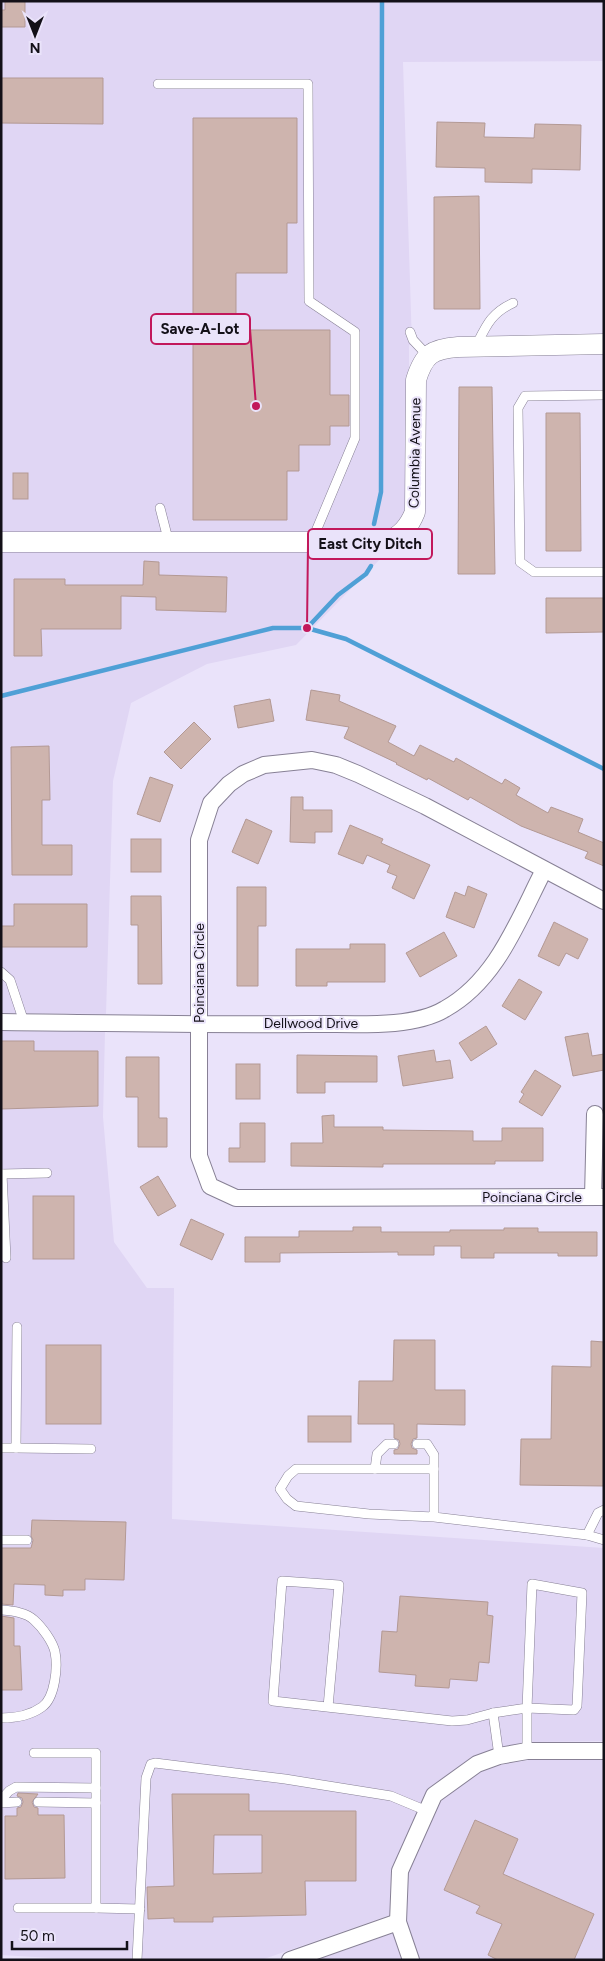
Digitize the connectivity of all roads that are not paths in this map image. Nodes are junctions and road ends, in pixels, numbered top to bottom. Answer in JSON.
{"nodes":[{"id":1,"x":158,"y":84,"type":"dead end"},
{"id":2,"x":513,"y":303,"type":"dead end"},
{"id":3,"x":410,"y":332,"type":"dead end"},
{"id":4,"x":604,"y":344,"type":"edge"},
{"id":5,"x":476,"y":346,"type":"junction"},
{"id":6,"x":428,"y":356,"type":"junction"},
{"id":7,"x":604,"y":395,"type":"edge"},
{"id":8,"x":160,"y":508,"type":"dead end"},
{"id":9,"x":1,"y":542,"type":"edge"},
{"id":10,"x":169,"y":543,"type":"junction"},
{"id":11,"x":310,"y":544,"type":"junction"},
{"id":12,"x":604,"y":572,"type":"edge"},
{"id":13,"x":544,"y":870,"type":"junction"},
{"id":14,"x":604,"y":901,"type":"edge"},
{"id":15,"x":1,"y":972,"type":"edge"},
{"id":16,"x":1,"y":1022,"type":"edge"},
{"id":17,"x":24,"y":1022,"type":"junction"},
{"id":18,"x":199,"y":1024,"type":"junction"},
{"id":19,"x":595,"y":1114,"type":"dead end"},
{"id":20,"x":47,"y":1173,"type":"dead end"},
{"id":21,"x":2,"y":1174,"type":"edge"},
{"id":22,"x":599,"y":1197,"type":"edge"},
{"id":23,"x":6,"y":1258,"type":"dead end"},
{"id":24,"x":17,"y":1327,"type":"dead end"},
{"id":25,"x":394,"y":1444,"type":"dead end"},
{"id":26,"x":417,"y":1444,"type":"dead end"},
{"id":27,"x":1,"y":1448,"type":"edge"},
{"id":28,"x":16,"y":1448,"type":"junction"},
{"id":29,"x":91,"y":1449,"type":"dead end"},
{"id":30,"x":376,"y":1469,"type":"junction"},
{"id":31,"x":434,"y":1469,"type":"junction"},
{"id":32,"x":604,"y":1510,"type":"edge"},
{"id":33,"x":434,"y":1516,"type":"junction"},
{"id":34,"x":587,"y":1535,"type":"junction"},
{"id":35,"x":1,"y":1540,"type":"edge"},
{"id":36,"x":27,"y":1540,"type":"dead end"},
{"id":37,"x":604,"y":1540,"type":"edge"},
{"id":38,"x":1,"y":1610,"type":"edge"},
{"id":39,"x":328,"y":1706,"type":"junction"},
{"id":40,"x":527,"y":1708,"type":"junction"},
{"id":41,"x":493,"y":1713,"type":"junction"},
{"id":42,"x":1,"y":1718,"type":"edge"},
{"id":43,"x":527,"y":1751,"type":"junction"},
{"id":44,"x":604,"y":1751,"type":"edge"},
{"id":45,"x":34,"y":1753,"type":"dead end"},
{"id":46,"x":500,"y":1756,"type":"junction"},
{"id":47,"x":96,"y":1788,"type":"junction"},
{"id":48,"x":11,"y":1802,"type":"edge"},
{"id":49,"x":40,"y":1802,"type":"dead end"},
{"id":50,"x":96,"y":1803,"type":"junction"},
{"id":51,"x":427,"y":1811,"type":"junction"},
{"id":52,"x":18,"y":1908,"type":"dead end"},
{"id":53,"x":96,"y":1908,"type":"junction"},
{"id":54,"x":140,"y":1909,"type":"junction"},
{"id":55,"x":398,"y":1922,"type":"junction"},
{"id":56,"x":137,"y":1960,"type":"edge"},
{"id":57,"x":290,"y":1960,"type":"edge"},
{"id":58,"x":411,"y":1960,"type":"edge"}],
"edges":[{"from":1,"to":11,"type":"lane"},
{"from":2,"to":5,"type":"lane"},
{"from":3,"to":6,"type":"lane"},
{"from":4,"to":5,"type":"street"},
{"from":5,"to":6,"type":"street"},
{"from":6,"to":11,"type":"street","name":"Columbia Avenue"},
{"from":7,"to":12,"type":"lane"},
{"from":8,"to":10,"type":"lane"},
{"from":9,"to":10,"type":"street","name":"Columbia Avenue"},
{"from":10,"to":11,"type":"street","name":"Columbia Avenue"},
{"from":13,"to":14,"type":"street","name":"Poinciana Circle"},
{"from":13,"to":18,"type":"street","name":"Dellwood Drive"},
{"from":13,"to":18,"type":"street","name":"Poinciana Circle"},
{"from":15,"to":17,"type":"lane"},
{"from":16,"to":17,"type":"street","name":"Dellwood Drive"},
{"from":17,"to":18,"type":"street","name":"Dellwood Drive"},
{"from":18,"to":22,"type":"street","name":"Poinciana Circle"},
{"from":19,"to":22,"type":"street"},
{"from":20,"to":21,"type":"lane"},
{"from":21,"to":23,"type":"lane"},
{"from":24,"to":28,"type":"lane"},
{"from":25,"to":30,"type":"lane"},
{"from":26,"to":31,"type":"lane"},
{"from":27,"to":28,"type":"lane"},
{"from":28,"to":29,"type":"lane"},
{"from":30,"to":31,"type":"lane"},
{"from":30,"to":33,"type":"lane"},
{"from":31,"to":33,"type":"lane"},
{"from":32,"to":34,"type":"lane"},
{"from":33,"to":34,"type":"lane"},
{"from":34,"to":37,"type":"lane"},
{"from":35,"to":36,"type":"lane"},
{"from":38,"to":42,"type":"lane"},
{"from":39,"to":39,"type":"lane"},
{"from":39,"to":41,"type":"lane"},
{"from":40,"to":40,"type":"lane"},
{"from":40,"to":41,"type":"lane"},
{"from":40,"to":43,"type":"lane"},
{"from":41,"to":46,"type":"lane"},
{"from":43,"to":44,"type":"street"},
{"from":43,"to":46,"type":"street"},
{"from":45,"to":47,"type":"lane"},
{"from":46,"to":51,"type":"street"},
{"from":47,"to":48,"type":"lane"},
{"from":47,"to":50,"type":"lane"},
{"from":49,"to":50,"type":"lane"},
{"from":50,"to":53,"type":"lane"},
{"from":51,"to":54,"type":"lane"},
{"from":51,"to":55,"type":"street"},
{"from":52,"to":53,"type":"lane"},
{"from":53,"to":54,"type":"lane"},
{"from":54,"to":56,"type":"lane"},
{"from":55,"to":57,"type":"street"},
{"from":55,"to":58,"type":"street"}]}
